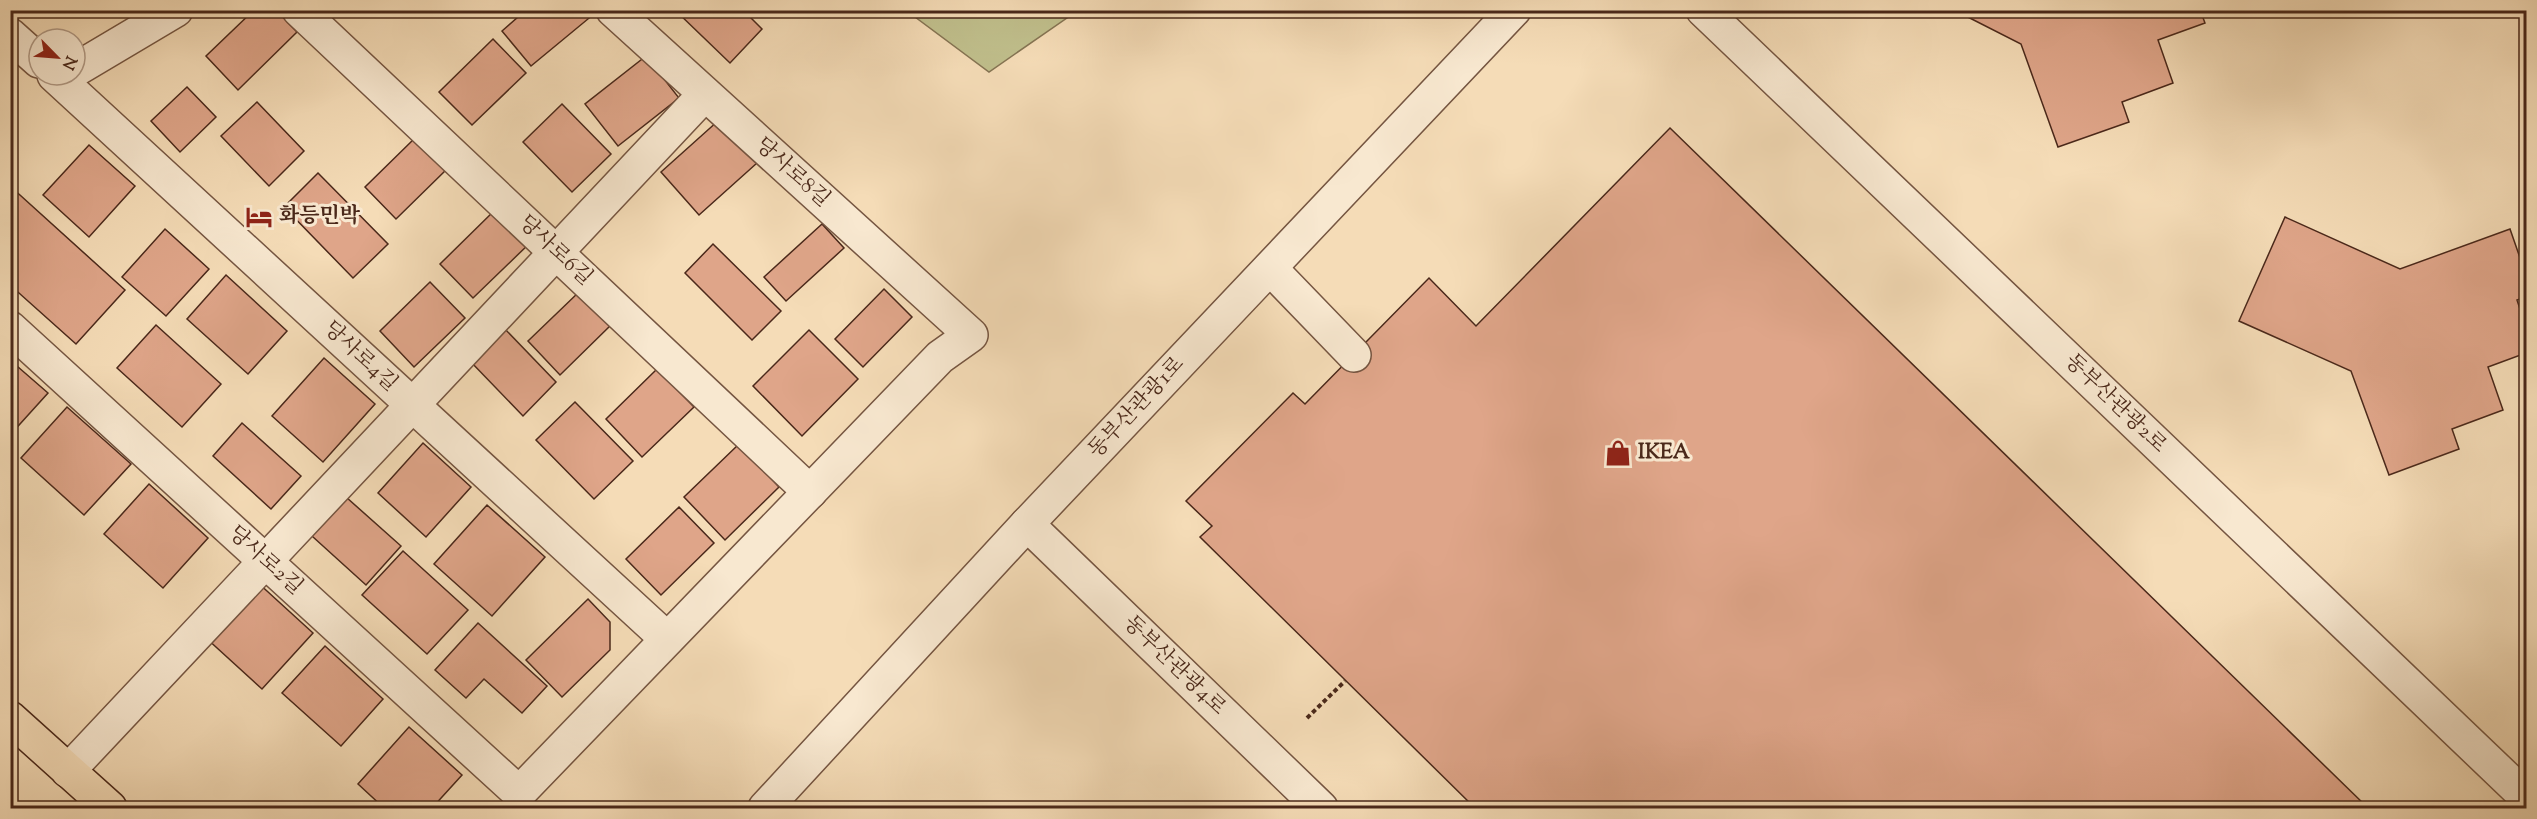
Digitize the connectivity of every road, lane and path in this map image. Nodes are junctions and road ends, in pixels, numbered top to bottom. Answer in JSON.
{"nodes":[{"id":1,"x":176,"y":10,"type":"edge"},
{"id":2,"x":299,"y":10,"type":"edge"},
{"id":3,"x":613,"y":10,"type":"edge"},
{"id":4,"x":1514,"y":10,"type":"edge"},
{"id":5,"x":1703,"y":10,"type":"edge"},
{"id":6,"x":10,"y":35,"type":"edge"},
{"id":7,"x":27,"y":48,"type":"edge"},
{"id":8,"x":87,"y":57,"type":"edge"},
{"id":9,"x":75,"y":87,"type":"edge"},
{"id":10,"x":705,"y":94,"type":"junction"},
{"id":11,"x":556,"y":252,"type":"junction"},
{"id":12,"x":1270,"y":268,"type":"junction"},
{"id":13,"x":10,"y":328,"type":"edge"},
{"id":14,"x":1354,"y":355,"type":"dead end"},
{"id":15,"x":412,"y":405,"type":"junction"},
{"id":16,"x":810,"y":492,"type":"junction"},
{"id":17,"x":1027,"y":524,"type":"junction"},
{"id":18,"x":265,"y":561,"type":"junction"},
{"id":19,"x":667,"y":639,"type":"junction"},
{"id":20,"x":1345,"y":681,"type":"dead end"},
{"id":21,"x":10,"y":718,"type":"edge"},
{"id":22,"x":1307,"y":718,"type":"dead end"},
{"id":23,"x":68,"y":771,"type":"junction"},
{"id":24,"x":2526,"y":797,"type":"edge"},
{"id":25,"x":110,"y":808,"type":"edge"},
{"id":26,"x":765,"y":808,"type":"edge"},
{"id":27,"x":1321,"y":808,"type":"edge"}],
"edges":[{"from":1,"to":8,"type":"street"},
{"from":2,"to":11,"type":"street","name":"당사로6길"},
{"from":3,"to":10,"type":"street","name":"당사로8길"},
{"from":4,"to":12,"type":"street","name":"동부산관광1로"},
{"from":5,"to":24,"type":"street","name":"동부산관광2로"},
{"from":6,"to":7,"type":"street","name":"당사로4길"},
{"from":9,"to":15,"type":"street","name":"당사로4길"},
{"from":10,"to":11,"type":"street"},
{"from":10,"to":16,"type":"street","name":"당사로8길"},
{"from":11,"to":15,"type":"street"},
{"from":11,"to":16,"type":"street","name":"당사로6길"},
{"from":12,"to":14,"type":"street"},
{"from":12,"to":17,"type":"street","name":"동부산관광1로"},
{"from":13,"to":18,"type":"street","name":"당사로2길"},
{"from":15,"to":18,"type":"street"},
{"from":15,"to":19,"type":"street","name":"당사로4길"},
{"from":16,"to":19,"type":"street"},
{"from":17,"to":26,"type":"street","name":"동부산관광1로"},
{"from":17,"to":27,"type":"street","name":"동부산관광4로"},
{"from":18,"to":19,"type":"street","name":"당사로2길"},
{"from":18,"to":23,"type":"street"},
{"from":20,"to":22,"type":"path"},
{"from":21,"to":23,"type":"main road"},
{"from":23,"to":25,"type":"main road"}]}
